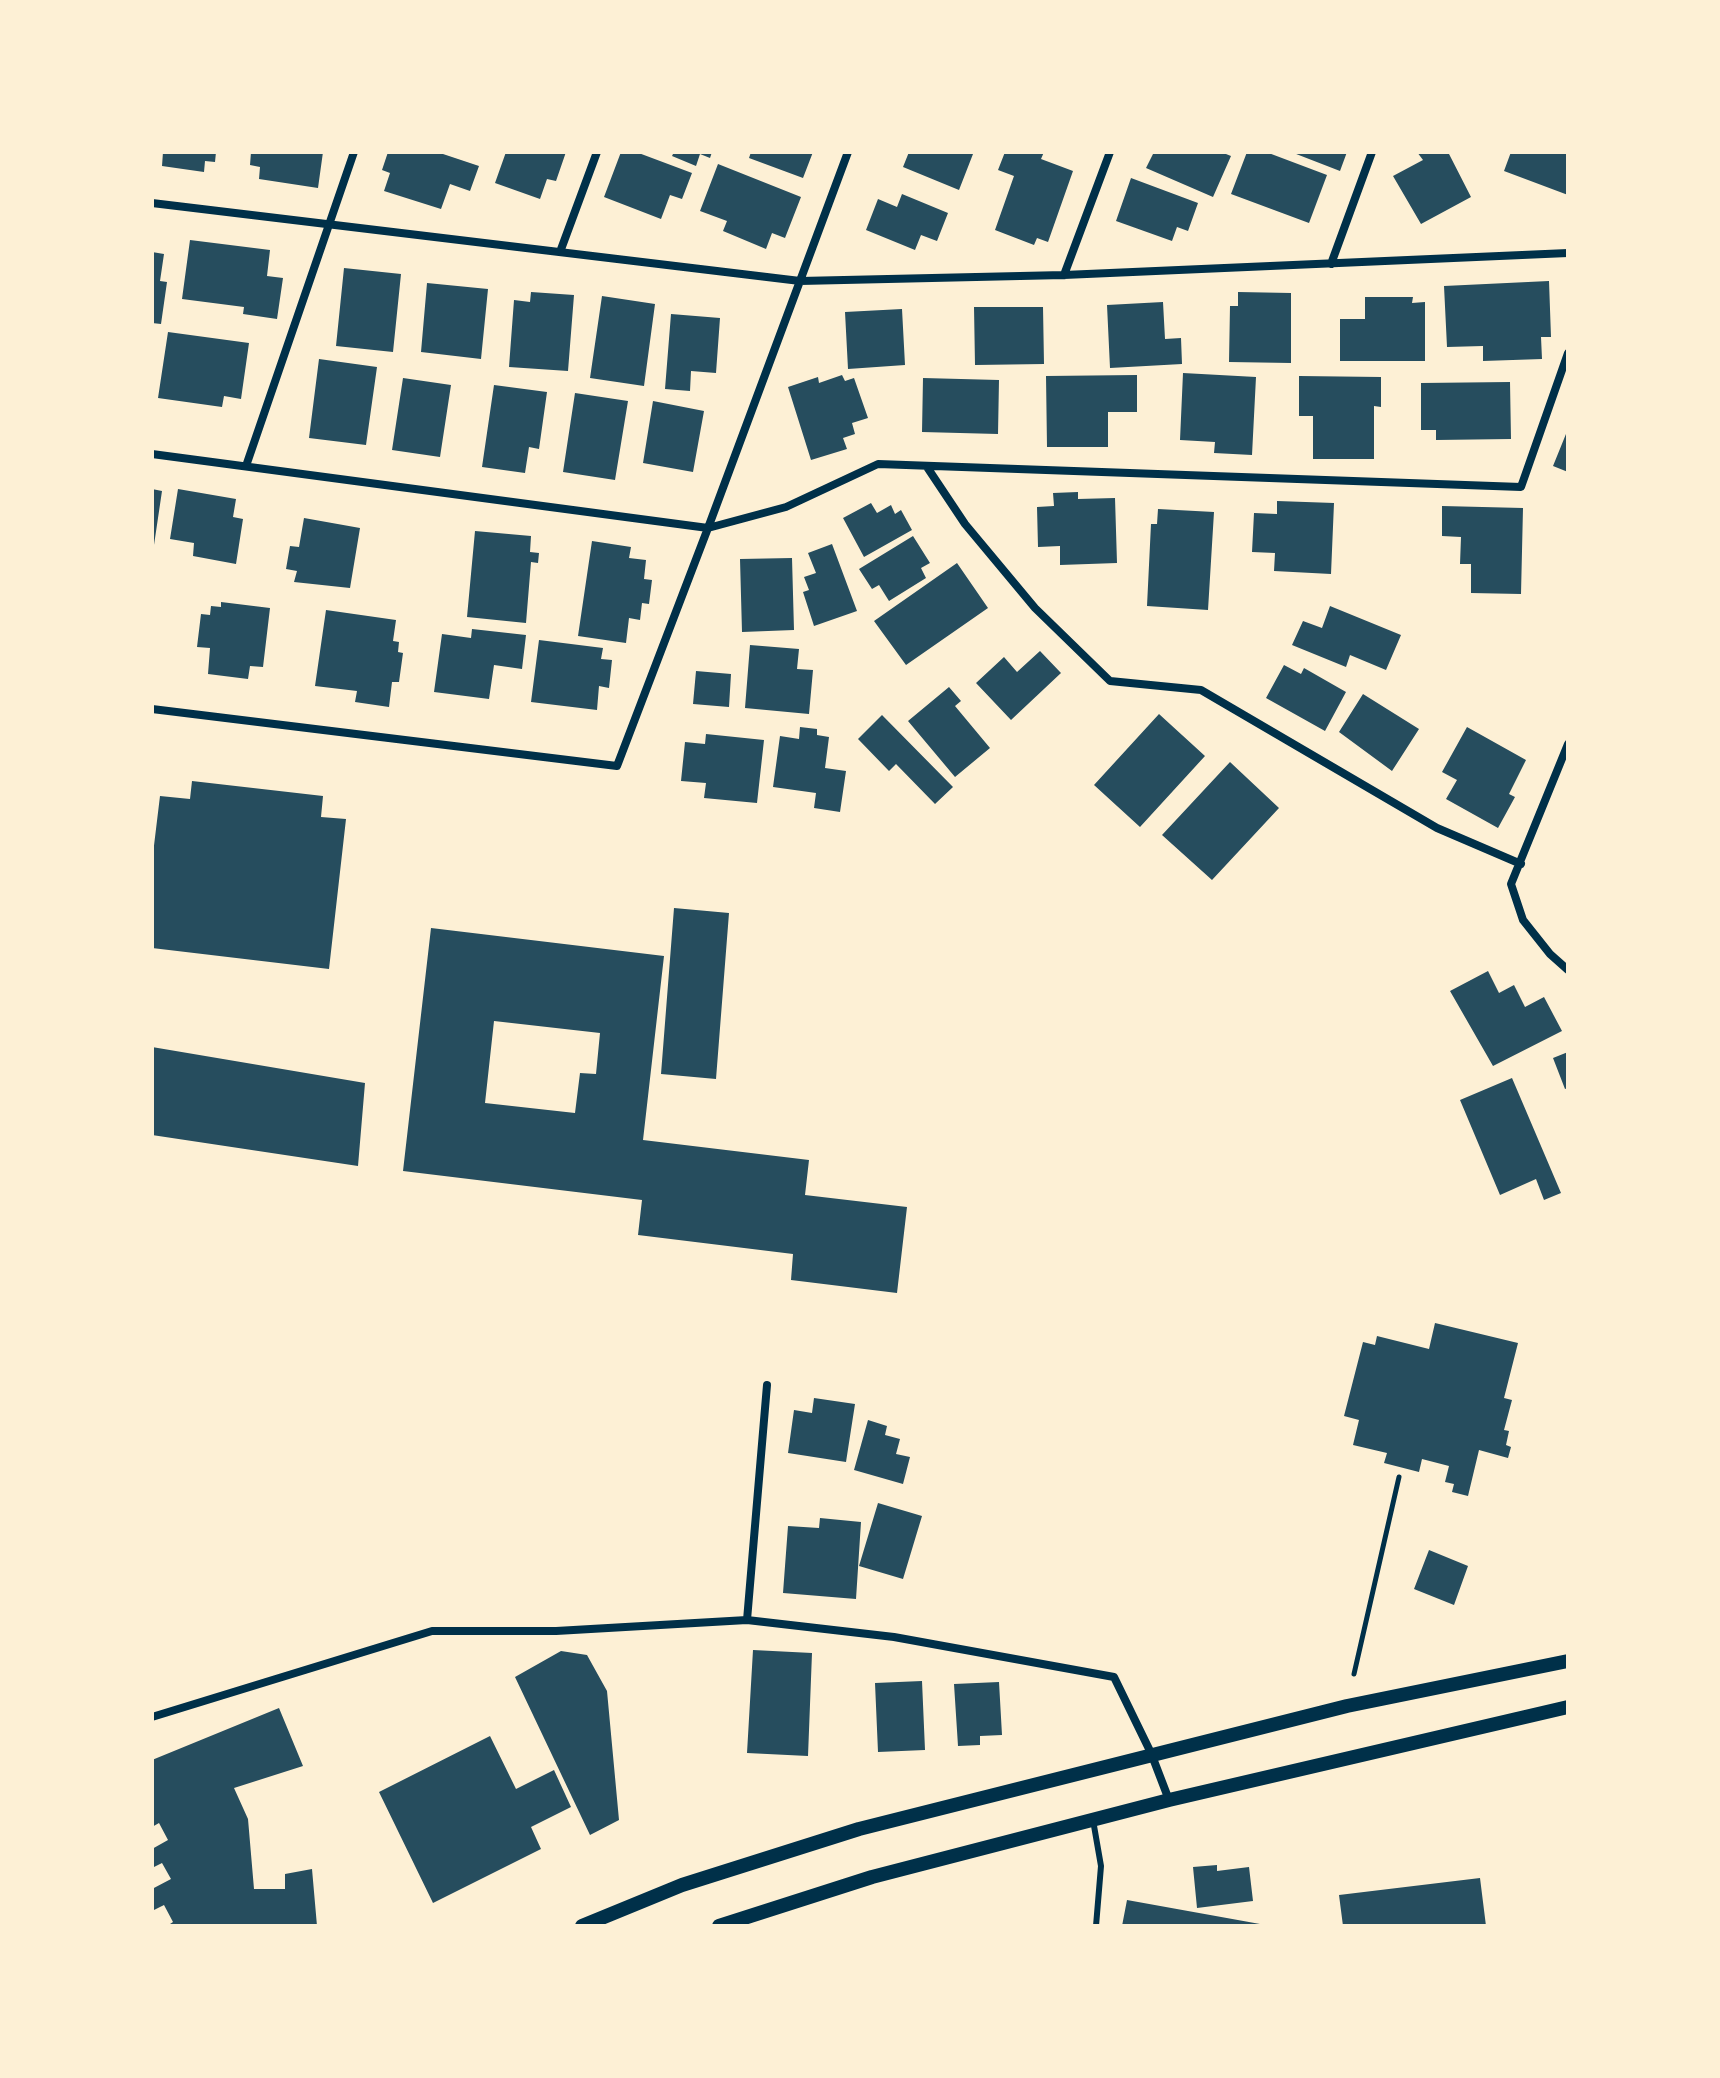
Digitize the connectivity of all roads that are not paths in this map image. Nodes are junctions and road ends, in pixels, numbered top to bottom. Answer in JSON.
{"nodes":[{"id":1,"x":354,"y":152,"type":"edge"},
{"id":2,"x":597,"y":152,"type":"edge"},
{"id":3,"x":848,"y":152,"type":"edge"},
{"id":4,"x":1110,"y":152,"type":"edge"},
{"id":5,"x":1372,"y":152,"type":"edge"},
{"id":6,"x":152,"y":203,"type":"edge"},
{"id":7,"x":330,"y":226,"type":"junction"},
{"id":8,"x":560,"y":252,"type":"junction"},
{"id":9,"x":1568,"y":253,"type":"edge"},
{"id":10,"x":1331,"y":264,"type":"junction"},
{"id":11,"x":1064,"y":275,"type":"junction"},
{"id":12,"x":800,"y":281,"type":"junction"},
{"id":13,"x":1568,"y":353,"type":"edge"},
{"id":14,"x":152,"y":454,"type":"edge"},
{"id":15,"x":246,"y":466,"type":"junction"},
{"id":16,"x":927,"y":467,"type":"junction"},
{"id":17,"x":708,"y":528,"type":"junction"},
{"id":18,"x":152,"y":709,"type":"edge"},
{"id":19,"x":1568,"y":744,"type":"edge"},
{"id":20,"x":1521,"y":864,"type":"junction"},
{"id":21,"x":1568,"y":970,"type":"edge"},
{"id":22,"x":767,"y":1385,"type":"dead end"},
{"id":23,"x":747,"y":1620,"type":"junction"},
{"id":24,"x":1568,"y":1661,"type":"edge"},
{"id":25,"x":1568,"y":1707,"type":"edge"},
{"id":26,"x":152,"y":1717,"type":"edge"},
{"id":27,"x":1151,"y":1753,"type":"junction"},
{"id":28,"x":1169,"y":1800,"type":"junction"},
{"id":29,"x":1093,"y":1820,"type":"junction"},
{"id":30,"x":582,"y":1926,"type":"edge"},
{"id":31,"x":719,"y":1926,"type":"edge"},
{"id":32,"x":1096,"y":1926,"type":"edge"}],
"edges":[{"from":1,"to":7,"type":"street"},
{"from":2,"to":8,"type":"street"},
{"from":3,"to":12,"type":"street"},
{"from":4,"to":11,"type":"street"},
{"from":5,"to":10,"type":"street"},
{"from":6,"to":7,"type":"street"},
{"from":7,"to":8,"type":"street"},
{"from":7,"to":15,"type":"street"},
{"from":8,"to":12,"type":"street"},
{"from":9,"to":10,"type":"street"},
{"from":10,"to":11,"type":"street"},
{"from":11,"to":12,"type":"street"},
{"from":12,"to":17,"type":"street"},
{"from":13,"to":16,"type":"street"},
{"from":14,"to":15,"type":"street"},
{"from":15,"to":17,"type":"street"},
{"from":16,"to":17,"type":"street"},
{"from":16,"to":20,"type":"street"},
{"from":17,"to":18,"type":"street"},
{"from":19,"to":20,"type":"street"},
{"from":20,"to":21,"type":"street"},
{"from":22,"to":23,"type":"street"},
{"from":23,"to":26,"type":"street"},
{"from":23,"to":27,"type":"street"},
{"from":24,"to":27,"type":"street"},
{"from":25,"to":28,"type":"street"},
{"from":27,"to":28,"type":"street"},
{"from":27,"to":30,"type":"street"},
{"from":28,"to":29,"type":"street"},
{"from":29,"to":31,"type":"street"},
{"from":29,"to":32,"type":"lane"}]}
